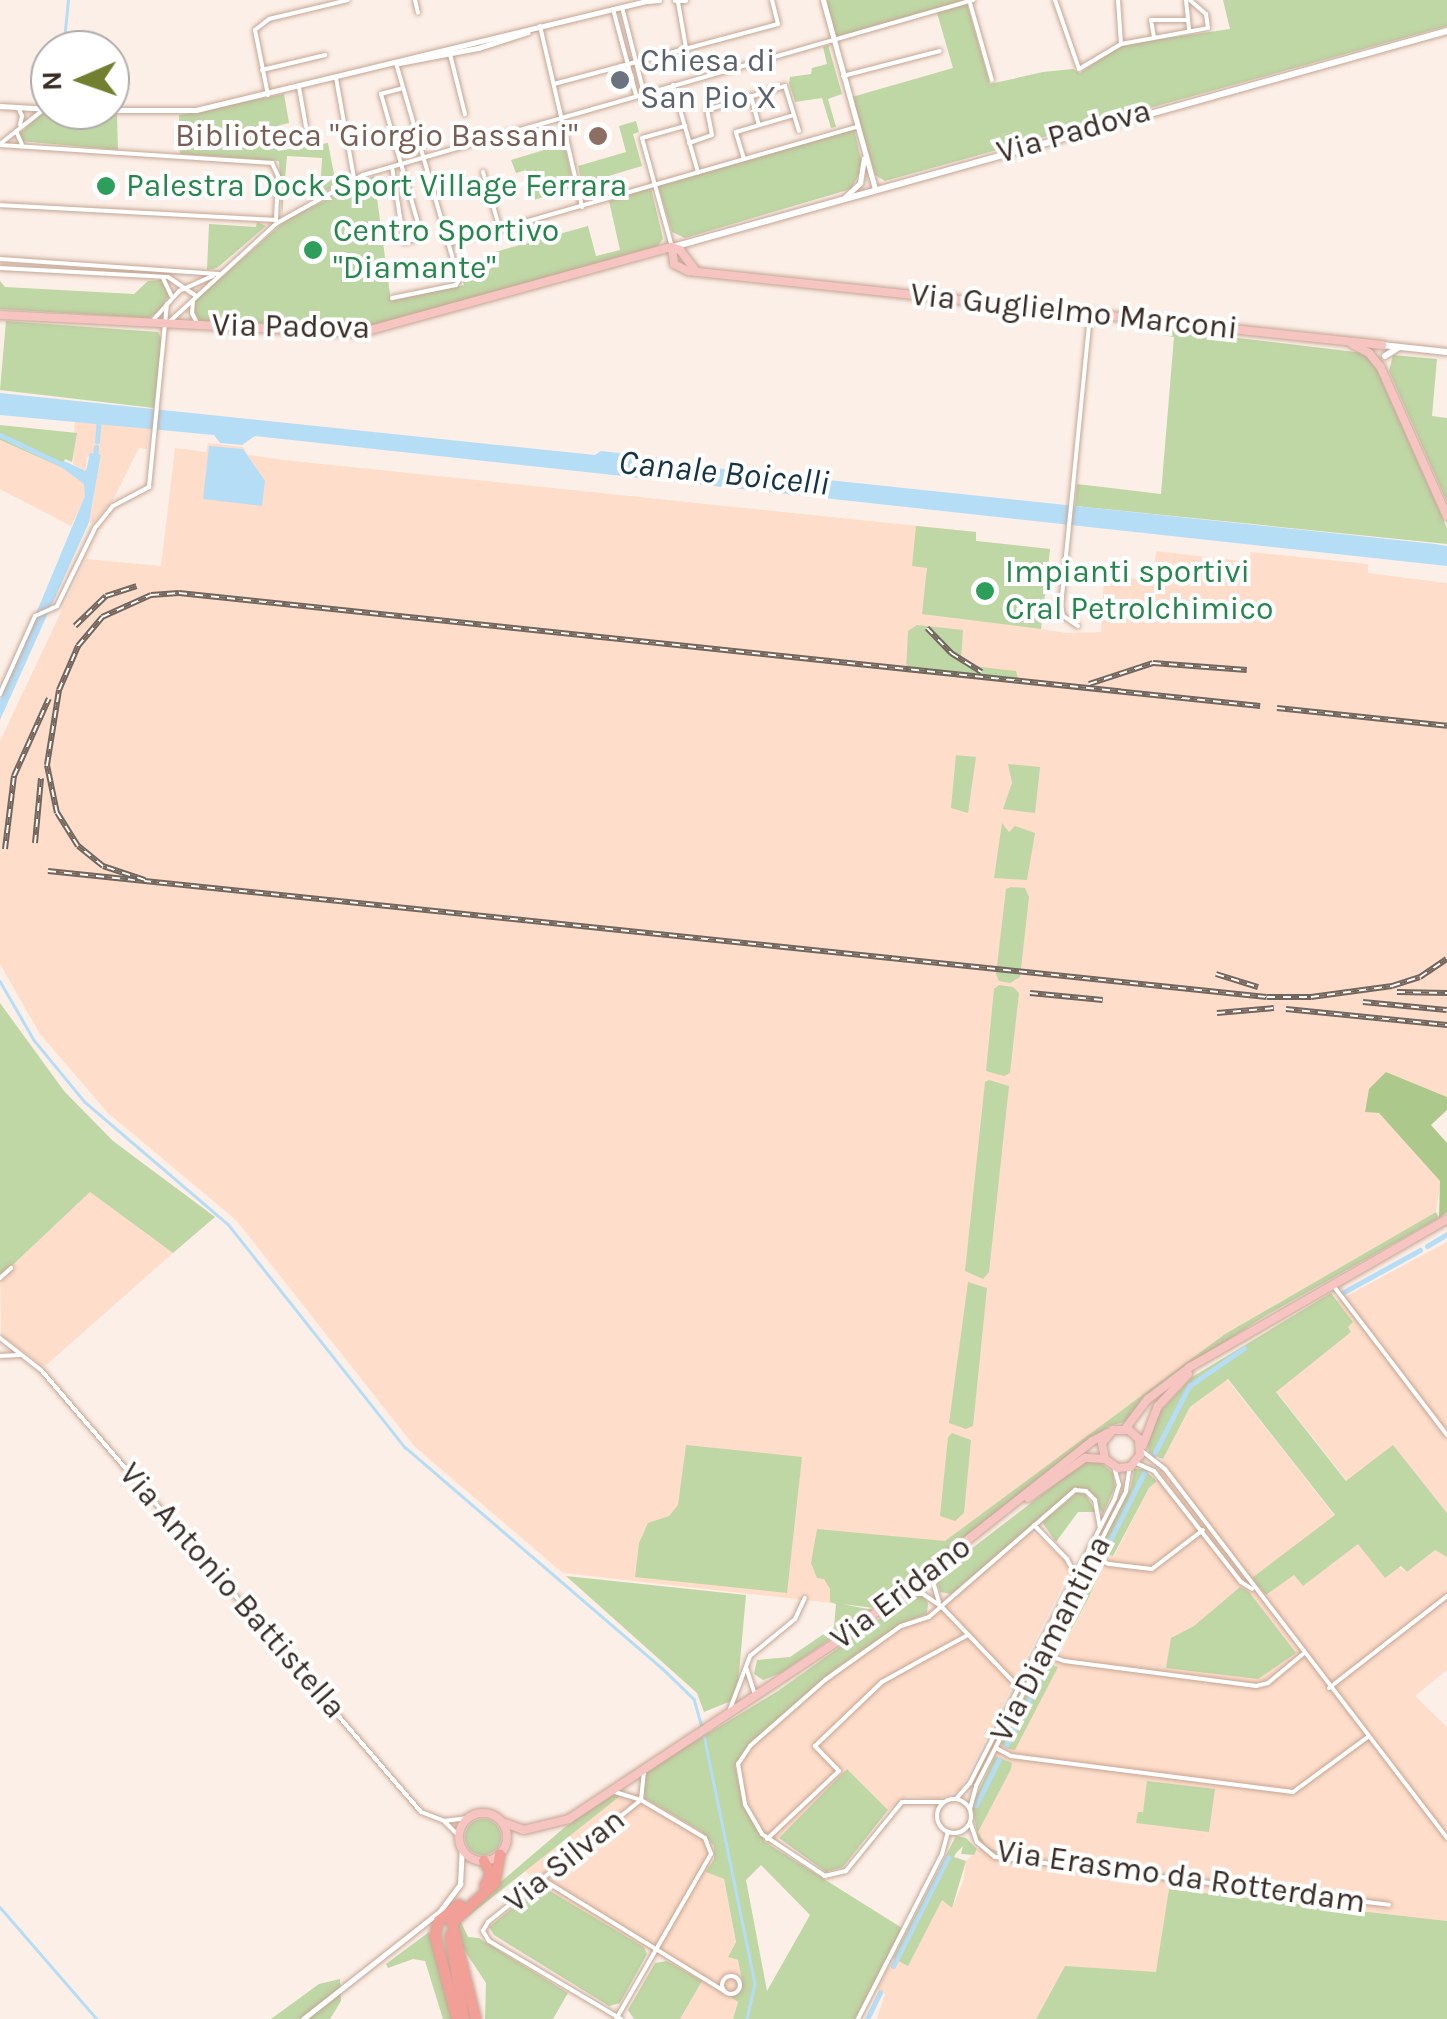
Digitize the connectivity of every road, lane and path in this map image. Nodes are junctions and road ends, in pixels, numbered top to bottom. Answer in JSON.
{"nodes":[{"id":1,"x":348,"y":0,"type":"edge"},
{"id":2,"x":415,"y":0,"type":"edge"},
{"id":3,"x":615,"y":0,"type":"edge"},
{"id":4,"x":659,"y":0,"type":"edge"},
{"id":5,"x":772,"y":0,"type":"edge"},
{"id":6,"x":823,"y":0,"type":"edge"},
{"id":7,"x":970,"y":0,"type":"edge"},
{"id":8,"x":1054,"y":0,"type":"edge"},
{"id":9,"x":1118,"y":0,"type":"edge"},
{"id":10,"x":1188,"y":0,"type":"edge"},
{"id":11,"x":646,"y":1,"type":"edge"},
{"id":12,"x":679,"y":1,"type":"edge"},
{"id":13,"x":617,"y":8,"type":"junction"},
{"id":14,"x":418,"y":13,"type":"dead end"},
{"id":15,"x":1188,"y":20,"type":"junction"},
{"id":16,"x":540,"y":26,"type":"junction"},
{"id":17,"x":1189,"y":30,"type":"junction"},
{"id":18,"x":1447,"y":31,"type":"edge"},
{"id":19,"x":499,"y":38,"type":"junction"},
{"id":20,"x":1154,"y":38,"type":"junction"},
{"id":21,"x":833,"y":40,"type":"junction"},
{"id":22,"x":1121,"y":44,"type":"junction"},
{"id":23,"x":686,"y":48,"type":"junction"},
{"id":24,"x":940,"y":51,"type":"dead end"},
{"id":25,"x":325,"y":54,"type":"dead end"},
{"id":26,"x":450,"y":54,"type":"junction"},
{"id":27,"x":396,"y":63,"type":"junction"},
{"id":28,"x":632,"y":63,"type":"junction"},
{"id":29,"x":262,"y":70,"type":"junction"},
{"id":30,"x":843,"y":76,"type":"junction"},
{"id":31,"x":336,"y":78,"type":"junction"},
{"id":32,"x":992,"y":80,"type":"dead end"},
{"id":33,"x":554,"y":84,"type":"junction"},
{"id":34,"x":673,"y":84,"type":"junction"},
{"id":35,"x":300,"y":87,"type":"junction"},
{"id":36,"x":403,"y":88,"type":"junction"},
{"id":37,"x":644,"y":93,"type":"junction"},
{"id":38,"x":268,"y":95,"type":"junction"},
{"id":39,"x":750,"y":95,"type":"junction"},
{"id":40,"x":633,"y":96,"type":"junction"},
{"id":41,"x":0,"y":106,"type":"edge"},
{"id":42,"x":18,"y":107,"type":"junction"},
{"id":43,"x":30,"y":108,"type":"joint"},
{"id":44,"x":130,"y":112,"type":"edge"},
{"id":45,"x":466,"y":114,"type":"dead end"},
{"id":46,"x":794,"y":115,"type":"junction"},
{"id":47,"x":22,"y":116,"type":"junction"},
{"id":48,"x":562,"y":117,"type":"junction"},
{"id":49,"x":30,"y":119,"type":"edge"},
{"id":50,"x":306,"y":126,"type":"dead end"},
{"id":51,"x":685,"y":126,"type":"junction"},
{"id":52,"x":759,"y":126,"type":"junction"},
{"id":53,"x":857,"y":127,"type":"junction"},
{"id":54,"x":16,"y":130,"type":"junction"},
{"id":55,"x":799,"y":131,"type":"dead end"},
{"id":56,"x":6,"y":138,"type":"junction"},
{"id":57,"x":690,"y":142,"type":"junction"},
{"id":58,"x":0,"y":144,"type":"edge"},
{"id":59,"x":26,"y":147,"type":"junction"},
{"id":60,"x":864,"y":150,"type":"junction"},
{"id":61,"x":423,"y":157,"type":"junction"},
{"id":62,"x":744,"y":159,"type":"junction"},
{"id":63,"x":401,"y":164,"type":"junction"},
{"id":64,"x":392,"y":166,"type":"junction"},
{"id":65,"x":864,"y":170,"type":"junction"},
{"id":66,"x":483,"y":172,"type":"dead end"},
{"id":67,"x":698,"y":172,"type":"junction"},
{"id":68,"x":354,"y":178,"type":"junction"},
{"id":69,"x":655,"y":186,"type":"junction"},
{"id":70,"x":875,"y":189,"type":"junction"},
{"id":71,"x":845,"y":197,"type":"junction"},
{"id":72,"x":0,"y":205,"type":"edge"},
{"id":73,"x":582,"y":206,"type":"junction"},
{"id":74,"x":278,"y":220,"type":"junction"},
{"id":75,"x":500,"y":229,"type":"junction"},
{"id":76,"x":703,"y":238,"type":"junction"},
{"id":77,"x":448,"y":244,"type":"junction"},
{"id":78,"x":672,"y":247,"type":"junction"},
{"id":79,"x":633,"y":258,"type":"junction"},
{"id":80,"x":0,"y":259,"type":"edge"},
{"id":81,"x":689,"y":262,"type":"junction"},
{"id":82,"x":0,"y":268,"type":"edge"},
{"id":83,"x":677,"y":268,"type":"junction"},
{"id":84,"x":191,"y":270,"type":"junction"},
{"id":85,"x":700,"y":273,"type":"junction"},
{"id":86,"x":218,"y":274,"type":"junction"},
{"id":87,"x":159,"y":276,"type":"junction"},
{"id":88,"x":202,"y":280,"type":"junction"},
{"id":89,"x":183,"y":289,"type":"junction"},
{"id":90,"x":198,"y":294,"type":"junction"},
{"id":91,"x":392,"y":298,"type":"dead end"},
{"id":92,"x":169,"y":302,"type":"junction"},
{"id":93,"x":0,"y":315,"type":"edge"},
{"id":94,"x":1090,"y":315,"type":"junction"},
{"id":95,"x":146,"y":322,"type":"junction"},
{"id":96,"x":168,"y":324,"type":"junction"},
{"id":97,"x":201,"y":326,"type":"junction"},
{"id":98,"x":1348,"y":341,"type":"junction"},
{"id":99,"x":1382,"y":345,"type":"junction"},
{"id":100,"x":1404,"y":347,"type":"junction"},
{"id":101,"x":1447,"y":352,"type":"edge"},
{"id":102,"x":1385,"y":356,"type":"junction"},
{"id":103,"x":1379,"y":364,"type":"junction"},
{"id":104,"x":1388,"y":383,"type":"junction"},
{"id":105,"x":1447,"y":516,"type":"edge"},
{"id":106,"x":1078,"y":626,"type":"dead end"},
{"id":107,"x":0,"y":694,"type":"edge"},
{"id":108,"x":1447,"y":1219,"type":"edge"},
{"id":109,"x":11,"y":1268,"type":"dead end"},
{"id":110,"x":0,"y":1278,"type":"edge"},
{"id":111,"x":1333,"y":1287,"type":"junction"},
{"id":112,"x":0,"y":1338,"type":"edge"},
{"id":113,"x":1216,"y":1352,"type":"junction"},
{"id":114,"x":0,"y":1356,"type":"edge"},
{"id":115,"x":22,"y":1356,"type":"junction"},
{"id":116,"x":1125,"y":1429,"type":"junction"},
{"id":117,"x":1108,"y":1434,"type":"junction"},
{"id":118,"x":1447,"y":1435,"type":"edge"},
{"id":119,"x":1141,"y":1449,"type":"junction"},
{"id":120,"x":1108,"y":1462,"type":"junction"},
{"id":121,"x":1133,"y":1464,"type":"junction"},
{"id":122,"x":1164,"y":1469,"type":"junction"},
{"id":123,"x":1157,"y":1475,"type":"junction"},
{"id":124,"x":1024,"y":1500,"type":"junction"},
{"id":125,"x":1034,"y":1525,"type":"junction"},
{"id":126,"x":1208,"y":1526,"type":"junction"},
{"id":127,"x":1100,"y":1527,"type":"junction"},
{"id":128,"x":1201,"y":1532,"type":"junction"},
{"id":129,"x":1089,"y":1556,"type":"junction"},
{"id":130,"x":1067,"y":1559,"type":"junction"},
{"id":131,"x":936,"y":1568,"type":"junction"},
{"id":132,"x":1075,"y":1576,"type":"junction"},
{"id":133,"x":1252,"y":1589,"type":"junction"},
{"id":134,"x":904,"y":1594,"type":"junction"},
{"id":135,"x":1447,"y":1596,"type":"edge"},
{"id":136,"x":805,"y":1598,"type":"dead end"},
{"id":137,"x":941,"y":1606,"type":"junction"},
{"id":138,"x":968,"y":1635,"type":"junction"},
{"id":139,"x":1044,"y":1654,"type":"junction"},
{"id":140,"x":1303,"y":1654,"type":"junction"},
{"id":141,"x":746,"y":1667,"type":"junction"},
{"id":142,"x":752,"y":1676,"type":"junction"},
{"id":143,"x":744,"y":1681,"type":"junction"},
{"id":144,"x":775,"y":1682,"type":"junction"},
{"id":145,"x":1019,"y":1688,"type":"junction"},
{"id":146,"x":1329,"y":1688,"type":"junction"},
{"id":147,"x":755,"y":1694,"type":"junction"},
{"id":148,"x":727,"y":1712,"type":"junction"},
{"id":149,"x":1368,"y":1737,"type":"junction"},
{"id":150,"x":996,"y":1748,"type":"junction"},
{"id":151,"x":646,"y":1764,"type":"junction"},
{"id":152,"x":628,"y":1776,"type":"junction"},
{"id":153,"x":640,"y":1791,"type":"junction"},
{"id":154,"x":604,"y":1794,"type":"junction"},
{"id":155,"x":632,"y":1796,"type":"junction"},
{"id":156,"x":956,"y":1798,"type":"junction"},
{"id":157,"x":641,"y":1800,"type":"junction"},
{"id":158,"x":943,"y":1802,"type":"junction"},
{"id":159,"x":926,"y":1804,"type":"junction"},
{"id":160,"x":970,"y":1809,"type":"junction"},
{"id":161,"x":468,"y":1818,"type":"junction"},
{"id":162,"x":937,"y":1818,"type":"junction"},
{"id":163,"x":444,"y":1821,"type":"junction"},
{"id":164,"x":502,"y":1822,"type":"junction"},
{"id":165,"x":970,"y":1822,"type":"junction"},
{"id":166,"x":524,"y":1830,"type":"junction"},
{"id":167,"x":948,"y":1832,"type":"junction"},
{"id":168,"x":960,"y":1832,"type":"junction"},
{"id":169,"x":459,"y":1836,"type":"junction"},
{"id":170,"x":1447,"y":1838,"type":"edge"},
{"id":171,"x":767,"y":1839,"type":"junction"},
{"id":172,"x":976,"y":1842,"type":"junction"},
{"id":173,"x":503,"y":1848,"type":"junction"},
{"id":174,"x":462,"y":1849,"type":"junction"},
{"id":175,"x":482,"y":1861,"type":"junction"},
{"id":176,"x":464,"y":1870,"type":"junction"},
{"id":177,"x":542,"y":1879,"type":"junction"},
{"id":178,"x":1389,"y":1905,"type":"dead end"},
{"id":179,"x":452,"y":1923,"type":"junction"},
{"id":180,"x":658,"y":1949,"type":"junction"},
{"id":181,"x":726,"y":1976,"type":"junction"},
{"id":182,"x":705,"y":1977,"type":"junction"},
{"id":183,"x":724,"y":1991,"type":"junction"},
{"id":184,"x":618,"y":2018,"type":"edge"},
{"id":185,"x":303,"y":2019,"type":"edge"},
{"id":186,"x":461,"y":2019,"type":"edge"},
{"id":187,"x":476,"y":2019,"type":"edge"},
{"id":188,"x":858,"y":2019,"type":"edge"}],
"edges":[{"from":1,"to":29,"type":"street"},
{"from":2,"to":14,"type":"street"},
{"from":3,"to":13,"type":"street"},
{"from":4,"to":11,"type":"street"},
{"from":5,"to":23,"type":"street"},
{"from":6,"to":21,"type":"street"},
{"from":7,"to":21,"type":"street"},
{"from":7,"to":32,"type":"street"},
{"from":8,"to":22,"type":"street"},
{"from":9,"to":22,"type":"street"},
{"from":10,"to":15,"type":"street"},
{"from":10,"to":17,"type":"street"},
{"from":11,"to":13,"type":"street"},
{"from":12,"to":23,"type":"street"},
{"from":13,"to":16,"type":"street"},
{"from":13,"to":28,"type":"street"},
{"from":15,"to":17,"type":"street"},
{"from":15,"to":20,"type":"street"},
{"from":16,"to":19,"type":"street"},
{"from":16,"to":33,"type":"street"},
{"from":17,"to":20,"type":"street"},
{"from":18,"to":70,"type":"main road","name":"Via Padova"},
{"from":19,"to":26,"type":"street"},
{"from":19,"to":27,"type":"street"},
{"from":20,"to":22,"type":"street"},
{"from":21,"to":30,"type":"street"},
{"from":21,"to":34,"type":"street"},
{"from":23,"to":28,"type":"street"},
{"from":24,"to":30,"type":"street"},
{"from":25,"to":29,"type":"street"},
{"from":26,"to":27,"type":"street"},
{"from":26,"to":45,"type":"street"},
{"from":27,"to":31,"type":"street"},
{"from":27,"to":36,"type":"street"},
{"from":28,"to":33,"type":"street"},
{"from":28,"to":37,"type":"street"},
{"from":28,"to":40,"type":"street"},
{"from":29,"to":38,"type":"street"},
{"from":30,"to":53,"type":"street"},
{"from":31,"to":35,"type":"street"},
{"from":31,"to":68,"type":"street"},
{"from":33,"to":48,"type":"street"},
{"from":34,"to":37,"type":"street"},
{"from":34,"to":51,"type":"street"},
{"from":35,"to":38,"type":"street"},
{"from":35,"to":50,"type":"street"},
{"from":36,"to":61,"type":"street"},
{"from":36,"to":63,"type":"street"},
{"from":37,"to":40,"type":"street"},
{"from":38,"to":44,"type":"street"},
{"from":39,"to":46,"type":"street"},
{"from":39,"to":52,"type":"street"},
{"from":39,"to":57,"type":"street"},
{"from":40,"to":48,"type":"street"},
{"from":41,"to":42,"type":"street"},
{"from":42,"to":43,"type":"street"},
{"from":42,"to":47,"type":"street"},
{"from":43,"to":47,"type":"street"},
{"from":46,"to":52,"type":"street"},
{"from":46,"to":55,"type":"street"},
{"from":47,"to":54,"type":"street"},
{"from":48,"to":61,"type":"street"},
{"from":48,"to":73,"type":"street"},
{"from":49,"to":54,"type":"street"},
{"from":51,"to":57,"type":"street"},
{"from":51,"to":69,"type":"street"},
{"from":52,"to":62,"type":"street"},
{"from":53,"to":60,"type":"street"},
{"from":53,"to":62,"type":"street"},
{"from":54,"to":56,"type":"street"},
{"from":54,"to":59,"type":"street"},
{"from":56,"to":58,"type":"street"},
{"from":56,"to":59,"type":"street"},
{"from":57,"to":67,"type":"street"},
{"from":58,"to":59,"type":"street"},
{"from":59,"to":74,"type":"street"},
{"from":60,"to":65,"type":"street"},
{"from":60,"to":70,"type":"street"},
{"from":61,"to":63,"type":"street"},
{"from":61,"to":77,"type":"street"},
{"from":62,"to":67,"type":"street"},
{"from":63,"to":64,"type":"street"},
{"from":63,"to":64,"type":"street"},
{"from":64,"to":68,"type":"street"},
{"from":65,"to":70,"type":"street"},
{"from":65,"to":71,"type":"street"},
{"from":66,"to":75,"type":"street"},
{"from":67,"to":69,"type":"street"},
{"from":68,"to":74,"type":"street"},
{"from":69,"to":73,"type":"street"},
{"from":69,"to":78,"type":"street"},
{"from":70,"to":71,"type":"main road","name":"Via Padova"},
{"from":71,"to":76,"type":"main road","name":"Via Padova"},
{"from":72,"to":74,"type":"street"},
{"from":73,"to":75,"type":"street"},
{"from":74,"to":86,"type":"street"},
{"from":75,"to":77,"type":"street"},
{"from":76,"to":78,"type":"main road","name":"Via Padova"},
{"from":76,"to":81,"type":"main road"},
{"from":77,"to":91,"type":"street","name":"Via Padova"},
{"from":78,"to":79,"type":"main road","name":"Via Padova"},
{"from":78,"to":81,"type":"main road"},
{"from":78,"to":83,"type":"main road"},
{"from":79,"to":83,"type":"main road","name":"Via Padova"},
{"from":79,"to":97,"type":"main road","name":"Via Padova"},
{"from":80,"to":84,"type":"street"},
{"from":81,"to":85,"type":"main road"},
{"from":82,"to":87,"type":"street"},
{"from":83,"to":85,"type":"main road","name":"Via Guglielmo Marconi"},
{"from":84,"to":86,"type":"street"},
{"from":84,"to":88,"type":"street"},
{"from":85,"to":94,"type":"main road","name":"Via Guglielmo Marconi"},
{"from":86,"to":88,"type":"street"},
{"from":86,"to":90,"type":"street"},
{"from":87,"to":89,"type":"street"},
{"from":87,"to":92,"type":"street"},
{"from":88,"to":89,"type":"street"},
{"from":88,"to":90,"type":"street"},
{"from":89,"to":90,"type":"street"},
{"from":89,"to":92,"type":"street"},
{"from":90,"to":96,"type":"street"},
{"from":90,"to":97,"type":"street"},
{"from":92,"to":95,"type":"street"},
{"from":92,"to":96,"type":"street"},
{"from":93,"to":95,"type":"main road","name":"Via Padova"},
{"from":94,"to":98,"type":"main road","name":"Via Guglielmo Marconi"},
{"from":94,"to":106,"type":"street"},
{"from":95,"to":96,"type":"main road","name":"Via Padova"},
{"from":96,"to":97,"type":"main road","name":"Via Padova"},
{"from":96,"to":107,"type":"street"},
{"from":98,"to":99,"type":"main road","name":"Via Guglielmo Marconi"},
{"from":98,"to":103,"type":"main road"},
{"from":99,"to":100,"type":"main road","name":"Via Guglielmo Marconi"},
{"from":99,"to":102,"type":"main road"},
{"from":99,"to":103,"type":"main road"},
{"from":100,"to":101,"type":"main road","name":"Via Guglielmo Marconi"},
{"from":100,"to":102,"type":"main road"},
{"from":102,"to":104,"type":"main road"},
{"from":103,"to":104,"type":"main road"},
{"from":104,"to":105,"type":"main road"},
{"from":108,"to":111,"type":"main road"},
{"from":109,"to":110,"type":"street"},
{"from":111,"to":113,"type":"main road"},
{"from":111,"to":118,"type":"street"},
{"from":112,"to":115,"type":"street","name":"Via Antonio Battistella"},
{"from":113,"to":116,"type":"main road"},
{"from":113,"to":119,"type":"main road"},
{"from":114,"to":115,"type":"street"},
{"from":115,"to":163,"type":"street","name":"Via Antonio Battistella"},
{"from":116,"to":117,"type":"main road","name":"Via Eridano"},
{"from":116,"to":119,"type":"main road"},
{"from":117,"to":120,"type":"main road"},
{"from":117,"to":124,"type":"main road","name":"Via Eridano"},
{"from":119,"to":121,"type":"main road"},
{"from":119,"to":122,"type":"street"},
{"from":120,"to":121,"type":"main road","name":"Via Eridano"},
{"from":120,"to":124,"type":"main road","name":"Via Eridano"},
{"from":120,"to":127,"type":"street","name":"Via Diamantina"},
{"from":121,"to":123,"type":"street"},
{"from":121,"to":129,"type":"street","name":"Via Diamantina"},
{"from":122,"to":123,"type":"street"},
{"from":122,"to":126,"type":"street"},
{"from":123,"to":128,"type":"street"},
{"from":124,"to":131,"type":"main road","name":"Via Eridano"},
{"from":125,"to":127,"type":"street"},
{"from":125,"to":130,"type":"street"},
{"from":125,"to":137,"type":"street"},
{"from":126,"to":128,"type":"street"},
{"from":126,"to":133,"type":"street"},
{"from":127,"to":129,"type":"street","name":"Via Diamantina"},
{"from":128,"to":129,"type":"street"},
{"from":128,"to":133,"type":"street"},
{"from":129,"to":130,"type":"street"},
{"from":129,"to":132,"type":"street","name":"Via Diamantina"},
{"from":129,"to":139,"type":"street","name":"Via Diamantina"},
{"from":130,"to":132,"type":"street"},
{"from":131,"to":134,"type":"main road","name":"Via Eridano"},
{"from":131,"to":137,"type":"street"},
{"from":132,"to":145,"type":"street","name":"Via Diamantina"},
{"from":133,"to":140,"type":"street"},
{"from":134,"to":137,"type":"street"},
{"from":134,"to":144,"type":"main road","name":"Via Eridano"},
{"from":135,"to":146,"type":"street"},
{"from":136,"to":141,"type":"street","name":"Via Eridano"},
{"from":137,"to":138,"type":"street"},
{"from":137,"to":171,"type":"street"},
{"from":138,"to":145,"type":"street"},
{"from":138,"to":171,"type":"street"},
{"from":139,"to":140,"type":"street"},
{"from":139,"to":150,"type":"street","name":"Via Diamantina"},
{"from":140,"to":146,"type":"street"},
{"from":141,"to":142,"type":"street"},
{"from":141,"to":143,"type":"street","name":"Via Eridano"},
{"from":142,"to":144,"type":"street"},
{"from":142,"to":147,"type":"street"},
{"from":143,"to":147,"type":"street"},
{"from":143,"to":148,"type":"street","name":"Via Eridano"},
{"from":144,"to":147,"type":"main road","name":"Via Eridano"},
{"from":145,"to":156,"type":"street","name":"Via Diamantina"},
{"from":146,"to":149,"type":"street"},
{"from":147,"to":148,"type":"main road","name":"Via Eridano"},
{"from":148,"to":151,"type":"main road","name":"Via Eridano"},
{"from":149,"to":150,"type":"street"},
{"from":149,"to":170,"type":"street"},
{"from":150,"to":160,"type":"street","name":"Via Diamantina"},
{"from":151,"to":152,"type":"main road","name":"Via Eridano"},
{"from":151,"to":153,"type":"street"},
{"from":152,"to":153,"type":"street"},
{"from":152,"to":154,"type":"main road","name":"Via Eridano"},
{"from":152,"to":155,"type":"street"},
{"from":153,"to":157,"type":"street"},
{"from":154,"to":155,"type":"street"},
{"from":154,"to":166,"type":"main road","name":"Via Eridano"},
{"from":155,"to":157,"type":"street"},
{"from":156,"to":158,"type":"street"},
{"from":156,"to":160,"type":"street"},
{"from":157,"to":177,"type":"street","name":"Via Silvan"},
{"from":157,"to":180,"type":"street"},
{"from":158,"to":159,"type":"street"},
{"from":158,"to":162,"type":"street"},
{"from":159,"to":162,"type":"street"},
{"from":159,"to":171,"type":"street"},
{"from":160,"to":165,"type":"street","name":"Via Diamantina"},
{"from":161,"to":163,"type":"street"},
{"from":161,"to":164,"type":"main road"},
{"from":161,"to":169,"type":"main road"},
{"from":162,"to":167,"type":"street"},
{"from":163,"to":169,"type":"street","name":"Via Antonio Battistella"},
{"from":164,"to":166,"type":"main road"},
{"from":164,"to":173,"type":"main road"},
{"from":165,"to":168,"type":"street"},
{"from":165,"to":172,"type":"street","name":"Via Erasmo da Rotterdam"},
{"from":166,"to":173,"type":"main road","name":"Via Eridano"},
{"from":167,"to":168,"type":"street"},
{"from":167,"to":188,"type":"street"},
{"from":168,"to":172,"type":"street","name":"Via Erasmo da Rotterdam"},
{"from":169,"to":174,"type":"main road"},
{"from":172,"to":178,"type":"street","name":"Via Erasmo da Rotterdam"},
{"from":173,"to":175,"type":"main road","name":"Via Eridano"},
{"from":173,"to":179,"type":"highway"},
{"from":174,"to":175,"type":"main road"},
{"from":174,"to":176,"type":"street"},
{"from":175,"to":176,"type":"street","name":"Via Eridano"},
{"from":175,"to":186,"type":"highway"},
{"from":176,"to":185,"type":"street"},
{"from":177,"to":180,"type":"street"},
{"from":177,"to":184,"type":"street","name":"Via Silvan"},
{"from":179,"to":186,"type":"highway"},
{"from":179,"to":187,"type":"highway"},
{"from":180,"to":182,"type":"street"},
{"from":180,"to":184,"type":"street"},
{"from":181,"to":182,"type":"street"},
{"from":181,"to":183,"type":"street"},
{"from":181,"to":183,"type":"street"},
{"from":182,"to":183,"type":"street"}]}
